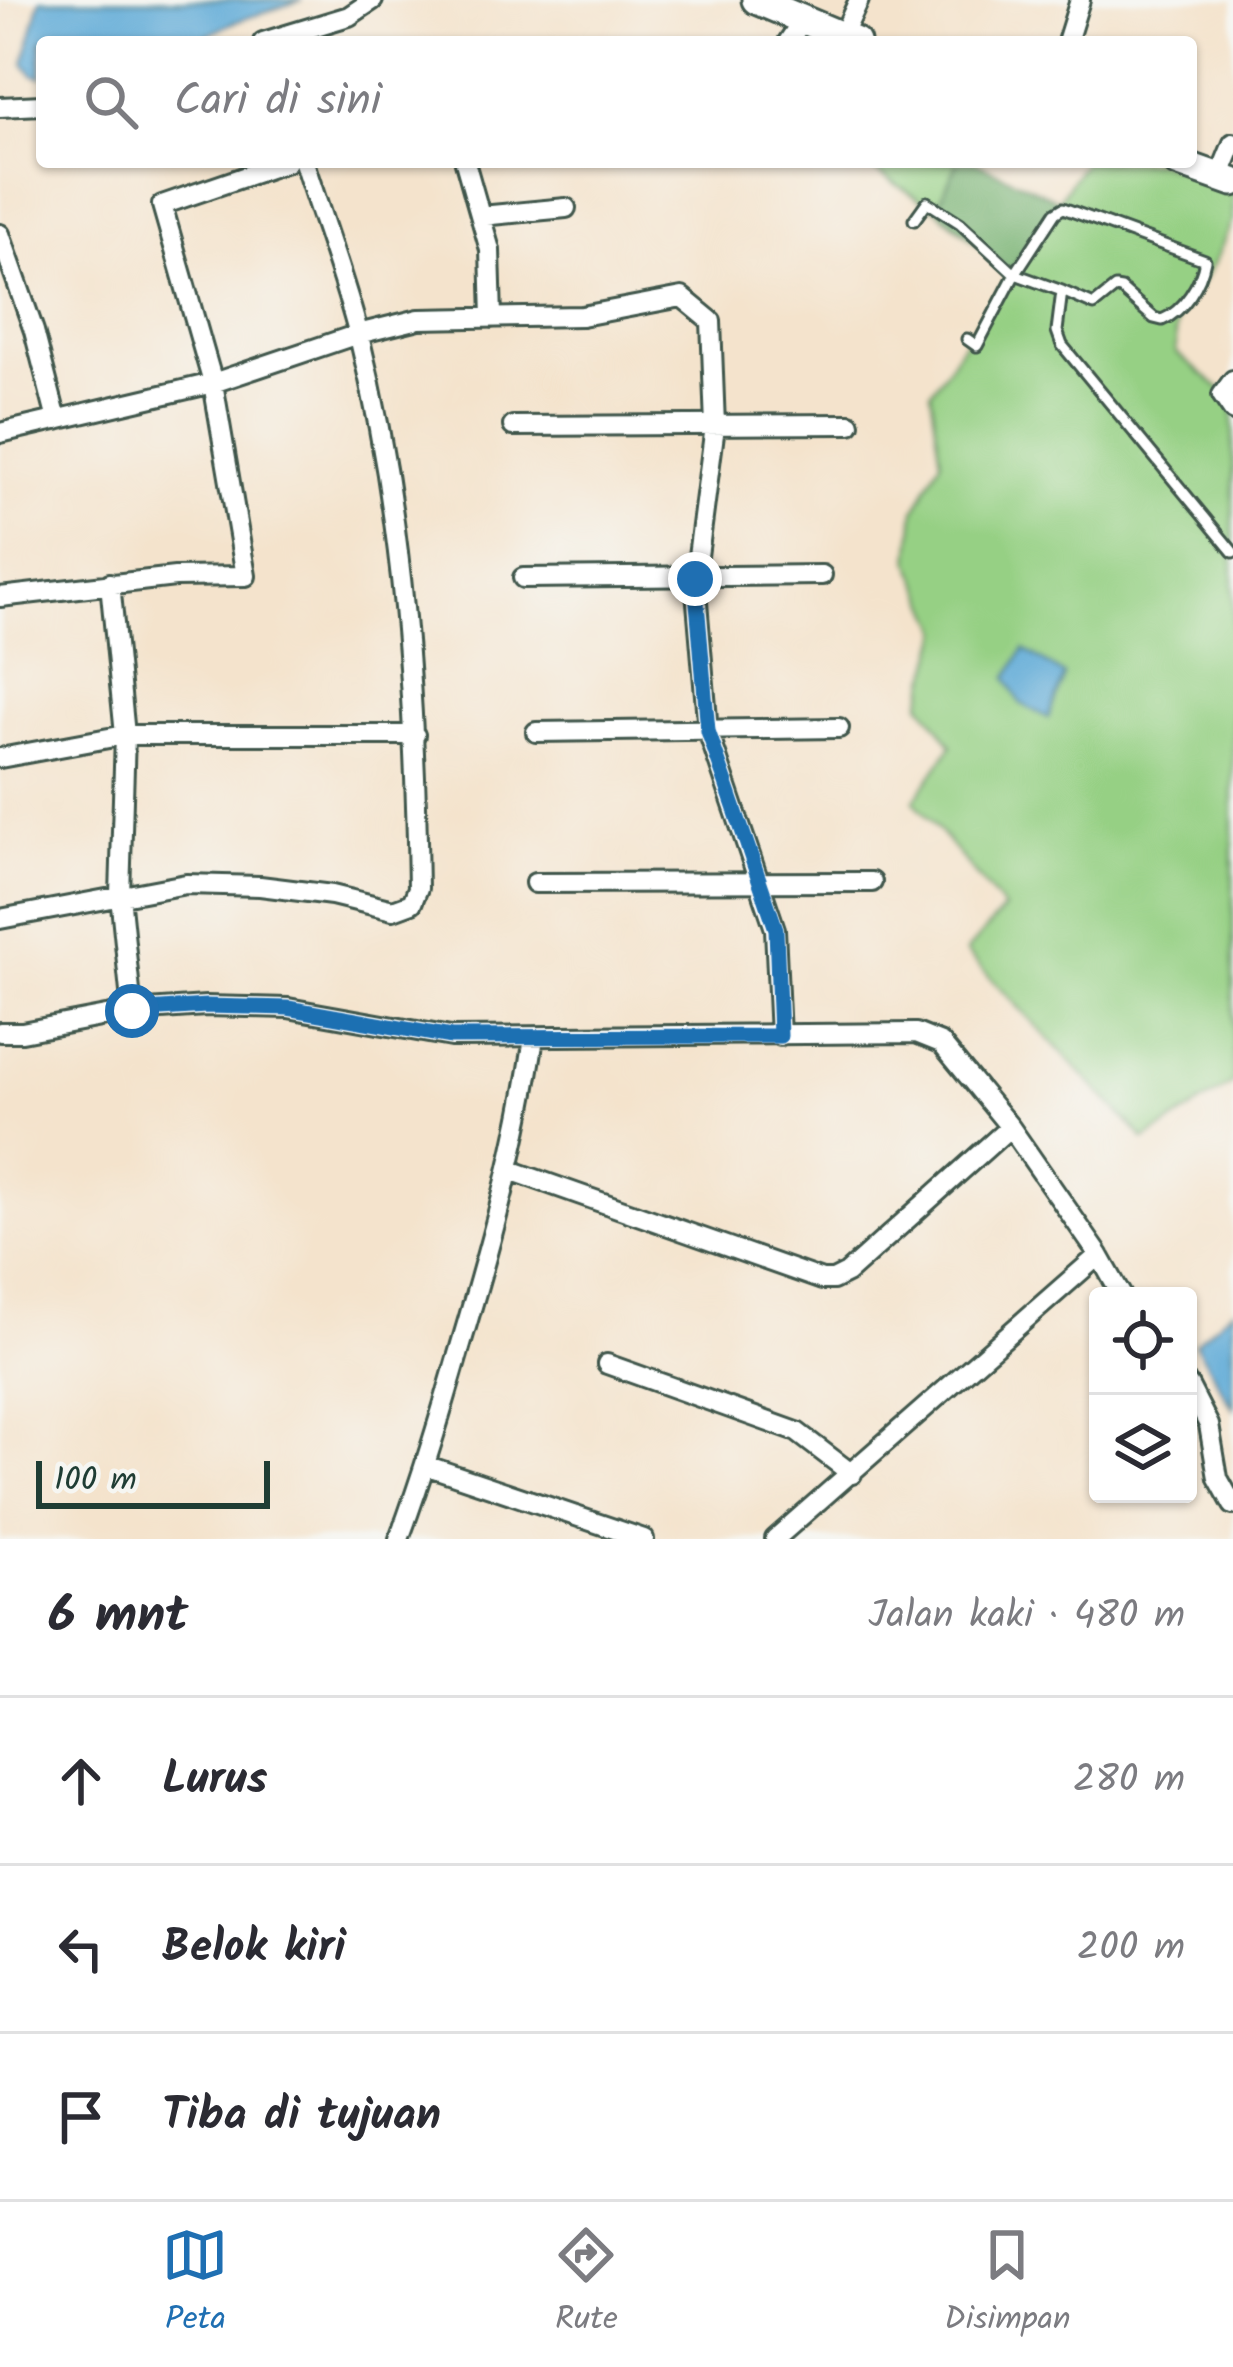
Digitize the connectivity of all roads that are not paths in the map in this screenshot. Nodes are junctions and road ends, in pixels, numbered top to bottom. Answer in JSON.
{"nodes":[{"id":1,"x":373,"y":0,"type":"edge"},
{"id":2,"x":756,"y":0,"type":"edge"},
{"id":3,"x":859,"y":0,"type":"edge"},
{"id":4,"x":1080,"y":0,"type":"edge"},
{"id":5,"x":795,"y":32,"type":"edge"},
{"id":6,"x":282,"y":36,"type":"edge"},
{"id":7,"x":826,"y":36,"type":"edge"},
{"id":8,"x":850,"y":36,"type":"edge"},
{"id":9,"x":1069,"y":36,"type":"edge"},
{"id":10,"x":36,"y":105,"type":"edge"},
{"id":11,"x":0,"y":106,"type":"edge"},
{"id":12,"x":1233,"y":143,"type":"edge"},
{"id":13,"x":270,"y":168,"type":"edge"},
{"id":14,"x":306,"y":168,"type":"edge"},
{"id":15,"x":467,"y":168,"type":"edge"},
{"id":16,"x":1194,"y":168,"type":"edge"},
{"id":17,"x":1226,"y":180,"type":"edge"},
{"id":18,"x":566,"y":208,"type":"dead end"},
{"id":19,"x":481,"y":216,"type":"junction"},
{"id":20,"x":914,"y":220,"type":"dead end"},
{"id":21,"x":0,"y":233,"type":"edge"},
{"id":22,"x":1015,"y":274,"type":"junction"},
{"id":23,"x":1062,"y":291,"type":"junction"},
{"id":24,"x":492,"y":318,"type":"junction"},
{"id":25,"x":358,"y":334,"type":"junction"},
{"id":26,"x":967,"y":339,"type":"dead end"},
{"id":27,"x":1233,"y":380,"type":"edge"},
{"id":28,"x":213,"y":383,"type":"junction"},
{"id":29,"x":1233,"y":411,"type":"edge"},
{"id":30,"x":57,"y":420,"type":"junction"},
{"id":31,"x":850,"y":424,"type":"dead end"},
{"id":32,"x":715,"y":425,"type":"junction"},
{"id":33,"x":513,"y":426,"type":"dead end"},
{"id":34,"x":0,"y":433,"type":"edge"},
{"id":35,"x":1233,"y":552,"type":"edge"},
{"id":36,"x":822,"y":575,"type":"dead end"},
{"id":37,"x":524,"y":578,"type":"dead end"},
{"id":38,"x":695,"y":579,"type":"junction"},
{"id":39,"x":110,"y":583,"type":"junction"},
{"id":40,"x":0,"y":597,"type":"edge"},
{"id":41,"x":839,"y":728,"type":"dead end"},
{"id":42,"x":708,"y":731,"type":"junction"},
{"id":43,"x":536,"y":732,"type":"dead end"},
{"id":44,"x":125,"y":735,"type":"junction"},
{"id":45,"x":415,"y":735,"type":"junction"},
{"id":46,"x":0,"y":758,"type":"edge"},
{"id":47,"x":758,"y":880,"type":"junction"},
{"id":48,"x":872,"y":882,"type":"dead end"},
{"id":49,"x":535,"y":884,"type":"dead end"},
{"id":50,"x":120,"y":895,"type":"junction"},
{"id":51,"x":0,"y":919,"type":"edge"},
{"id":52,"x":132,"y":1011,"type":"junction"},
{"id":53,"x":0,"y":1032,"type":"edge"},
{"id":54,"x":780,"y":1036,"type":"junction"},
{"id":55,"x":534,"y":1037,"type":"junction"},
{"id":56,"x":1010,"y":1127,"type":"junction"},
{"id":57,"x":510,"y":1170,"type":"junction"},
{"id":58,"x":1100,"y":1255,"type":"junction"},
{"id":59,"x":1117,"y":1287,"type":"edge"},
{"id":60,"x":607,"y":1364,"type":"dead end"},
{"id":61,"x":1194,"y":1395,"type":"edge"},
{"id":62,"x":425,"y":1465,"type":"junction"},
{"id":63,"x":852,"y":1474,"type":"junction"},
{"id":64,"x":1233,"y":1504,"type":"edge"},
{"id":65,"x":399,"y":1539,"type":"edge"},
{"id":66,"x":644,"y":1539,"type":"edge"},
{"id":67,"x":775,"y":1539,"type":"edge"}],
"edges":[{"from":1,"to":6,"type":"street"},
{"from":2,"to":5,"type":"main road"},
{"from":3,"to":8,"type":"street"},
{"from":4,"to":9,"type":"street"},
{"from":5,"to":7,"type":"main road"},
{"from":10,"to":11,"type":"street"},
{"from":12,"to":17,"type":"street"},
{"from":13,"to":28,"type":"street"},
{"from":14,"to":25,"type":"street"},
{"from":15,"to":19,"type":"street"},
{"from":16,"to":17,"type":"main road"},
{"from":18,"to":19,"type":"street"},
{"from":19,"to":24,"type":"street"},
{"from":20,"to":22,"type":"lane"},
{"from":21,"to":30,"type":"street"},
{"from":22,"to":23,"type":"lane"},
{"from":22,"to":23,"type":"lane"},
{"from":22,"to":26,"type":"lane"},
{"from":23,"to":35,"type":"lane"},
{"from":24,"to":25,"type":"street"},
{"from":24,"to":32,"type":"street"},
{"from":25,"to":28,"type":"street"},
{"from":25,"to":45,"type":"street"},
{"from":27,"to":29,"type":"street"},
{"from":28,"to":30,"type":"street"},
{"from":28,"to":39,"type":"street"},
{"from":30,"to":34,"type":"street"},
{"from":31,"to":32,"type":"street"},
{"from":32,"to":33,"type":"street"},
{"from":32,"to":38,"type":"street"},
{"from":36,"to":38,"type":"street"},
{"from":37,"to":38,"type":"street"},
{"from":38,"to":42,"type":"street"},
{"from":39,"to":40,"type":"street"},
{"from":39,"to":44,"type":"street"},
{"from":41,"to":42,"type":"street"},
{"from":42,"to":43,"type":"street"},
{"from":42,"to":47,"type":"street"},
{"from":44,"to":45,"type":"street"},
{"from":44,"to":46,"type":"street"},
{"from":44,"to":50,"type":"street"},
{"from":45,"to":50,"type":"street"},
{"from":47,"to":48,"type":"street"},
{"from":47,"to":49,"type":"street"},
{"from":47,"to":54,"type":"street"},
{"from":50,"to":51,"type":"street"},
{"from":50,"to":52,"type":"street"},
{"from":52,"to":53,"type":"street"},
{"from":52,"to":55,"type":"street"},
{"from":54,"to":55,"type":"street"},
{"from":54,"to":56,"type":"street"},
{"from":55,"to":57,"type":"street"},
{"from":56,"to":57,"type":"street"},
{"from":56,"to":58,"type":"street"},
{"from":57,"to":62,"type":"street"},
{"from":58,"to":59,"type":"street"},
{"from":58,"to":63,"type":"street"},
{"from":60,"to":63,"type":"street"},
{"from":61,"to":64,"type":"street"},
{"from":62,"to":65,"type":"street"},
{"from":62,"to":66,"type":"street"},
{"from":63,"to":67,"type":"street"}]}
